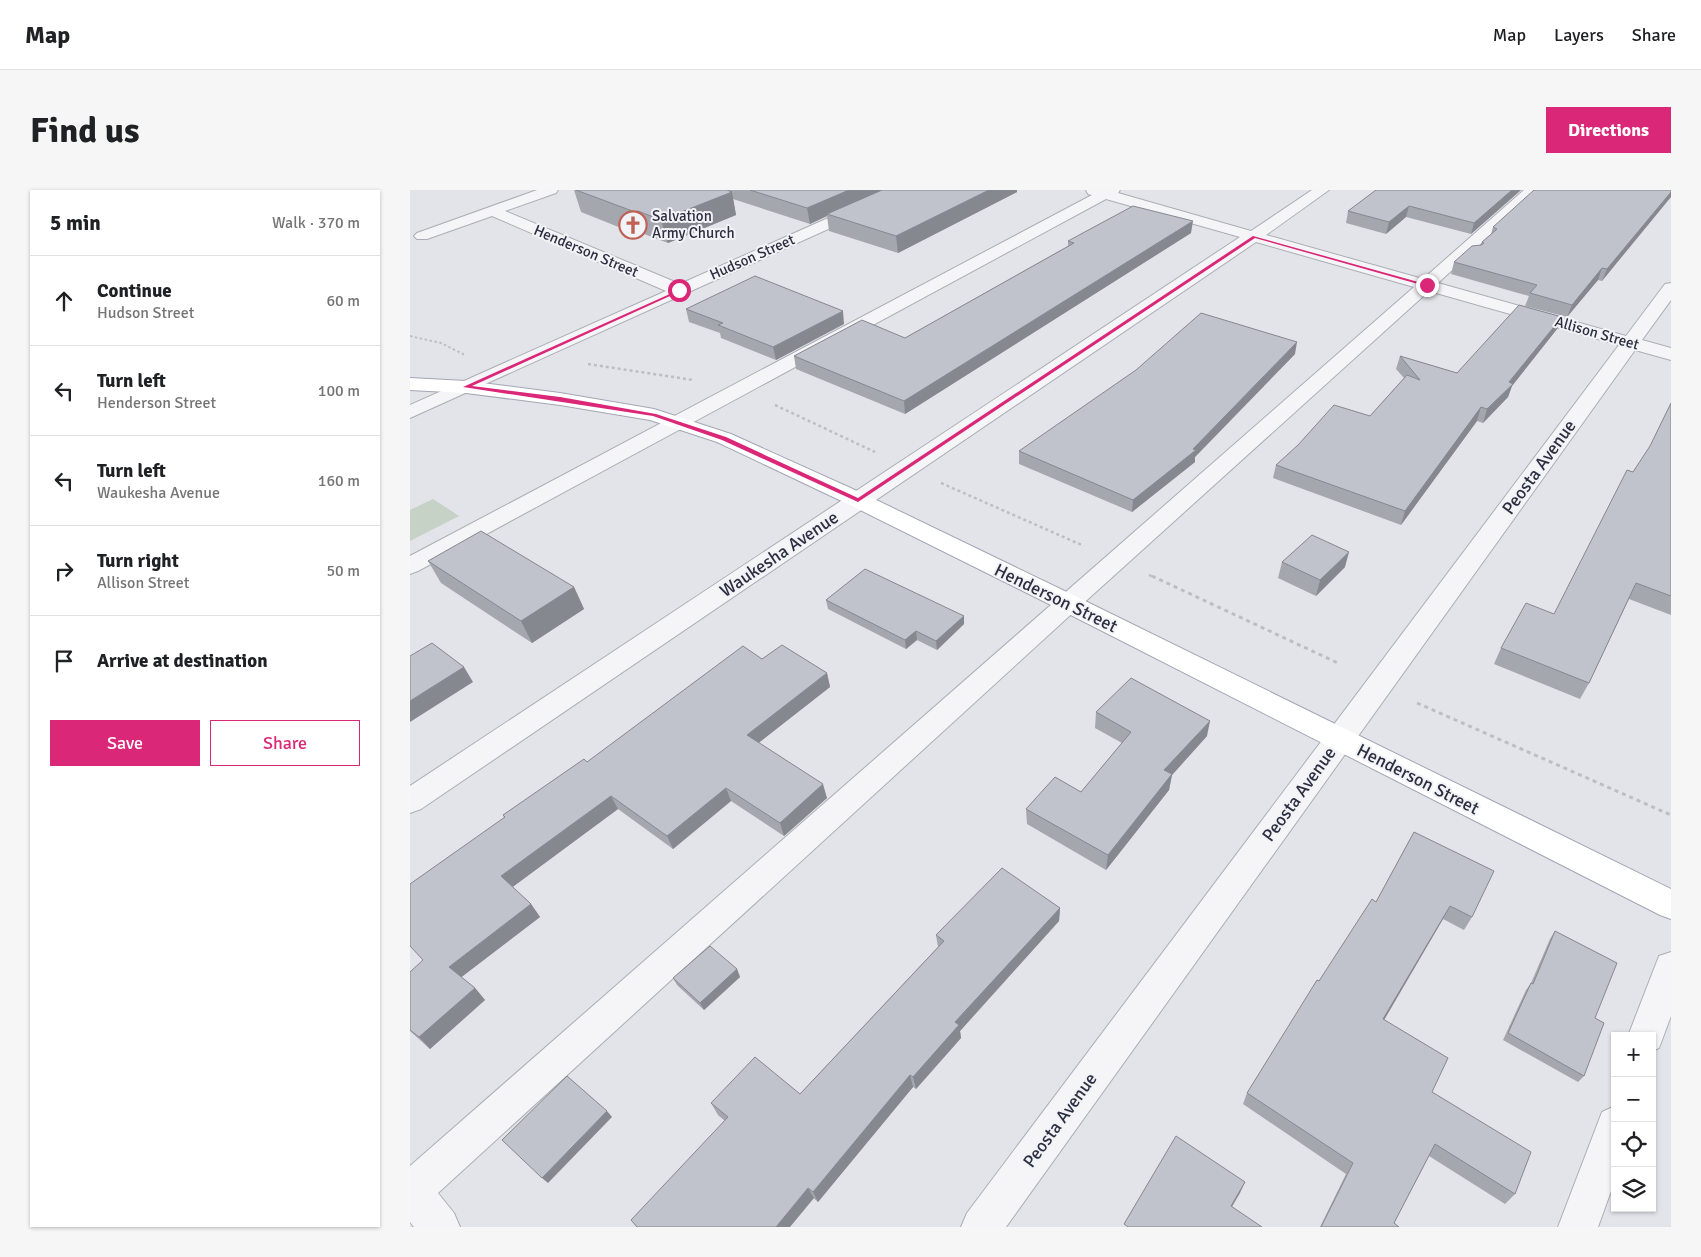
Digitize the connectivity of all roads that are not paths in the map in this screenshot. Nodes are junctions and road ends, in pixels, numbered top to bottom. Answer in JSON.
{"nodes":[{"id":1,"x":551,"y":190,"type":"edge"},
{"id":2,"x":903,"y":190,"type":"edge"},
{"id":3,"x":1322,"y":190,"type":"edge"},
{"id":4,"x":1533,"y":190,"type":"edge"},
{"id":5,"x":1103,"y":191,"type":"edge"},
{"id":6,"x":492,"y":211,"type":"junction"},
{"id":7,"x":422,"y":236,"type":"dead end"},
{"id":8,"x":1255,"y":237,"type":"junction"},
{"id":9,"x":1427,"y":285,"type":"junction"},
{"id":10,"x":1671,"y":288,"type":"edge"},
{"id":11,"x":679,"y":290,"type":"junction"},
{"id":12,"x":1631,"y":343,"type":"junction"},
{"id":13,"x":1671,"y":354,"type":"edge"},
{"id":14,"x":410,"y":384,"type":"edge"},
{"id":15,"x":466,"y":387,"type":"junction"},
{"id":16,"x":410,"y":412,"type":"edge"},
{"id":17,"x":677,"y":423,"type":"junction"},
{"id":18,"x":858,"y":500,"type":"junction"},
{"id":19,"x":410,"y":566,"type":"edge"},
{"id":20,"x":1068,"y":603,"type":"junction"},
{"id":21,"x":1339,"y":740,"type":"junction"},
{"id":22,"x":410,"y":802,"type":"edge"},
{"id":23,"x":1671,"y":905,"type":"edge"},
{"id":24,"x":1671,"y":967,"type":"edge"},
{"id":25,"x":1647,"y":1032,"type":"edge"},
{"id":26,"x":1611,"y":1136,"type":"edge"},
{"id":27,"x":410,"y":1192,"type":"edge"},
{"id":28,"x":440,"y":1227,"type":"edge"},
{"id":29,"x":981,"y":1227,"type":"edge"},
{"id":30,"x":1578,"y":1227,"type":"edge"}],
"edges":[{"from":1,"to":6,"type":"street"},
{"from":2,"to":11,"type":"street","name":"Hudson Street"},
{"from":3,"to":8,"type":"street","name":"Waukesha Avenue"},
{"from":4,"to":9,"type":"street"},
{"from":5,"to":8,"type":"street","name":"Allison Street"},
{"from":5,"to":17,"type":"street"},
{"from":6,"to":7,"type":"street"},
{"from":6,"to":11,"type":"street","name":"Henderson Street"},
{"from":8,"to":9,"type":"street","name":"Allison Street"},
{"from":8,"to":18,"type":"street","name":"Waukesha Avenue"},
{"from":9,"to":12,"type":"street","name":"Allison Street"},
{"from":9,"to":20,"type":"street"},
{"from":10,"to":12,"type":"street","name":"Peosta Avenue"},
{"from":11,"to":15,"type":"street","name":"Hudson Street"},
{"from":12,"to":13,"type":"street","name":"Allison Street"},
{"from":12,"to":21,"type":"street","name":"Peosta Avenue"},
{"from":14,"to":15,"type":"main road","name":"Henderson Street"},
{"from":15,"to":16,"type":"street","name":"Hudson Street"},
{"from":15,"to":17,"type":"main road","name":"Henderson Street"},
{"from":17,"to":18,"type":"main road","name":"Henderson Street"},
{"from":17,"to":19,"type":"street"},
{"from":18,"to":20,"type":"main road","name":"Henderson Street"},
{"from":18,"to":22,"type":"street","name":"Waukesha Avenue"},
{"from":20,"to":21,"type":"main road","name":"Henderson Street"},
{"from":20,"to":27,"type":"street"},
{"from":21,"to":23,"type":"main road","name":"Henderson Street"},
{"from":21,"to":29,"type":"street","name":"Peosta Avenue"},
{"from":24,"to":25,"type":"street"},
{"from":26,"to":30,"type":"street"},
{"from":27,"to":28,"type":"street"}]}
